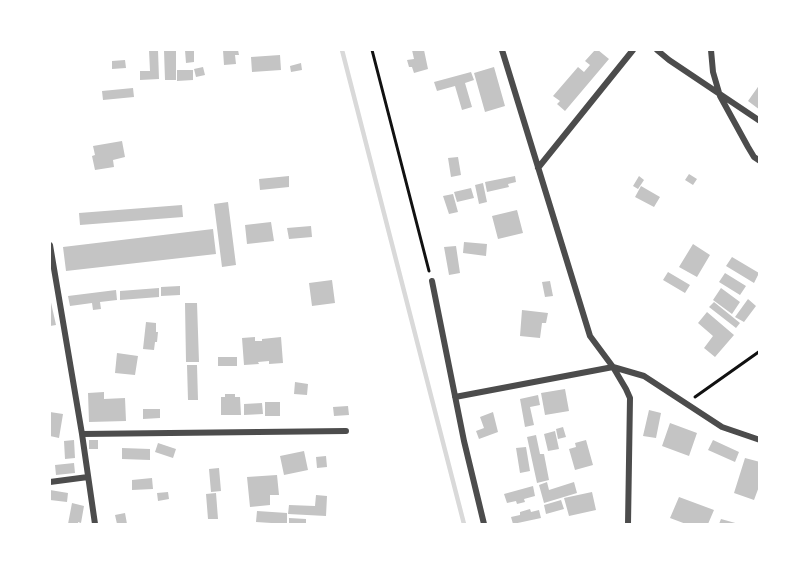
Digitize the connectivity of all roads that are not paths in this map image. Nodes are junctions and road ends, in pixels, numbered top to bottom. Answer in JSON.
{"nodes":[{"id":1,"x":502,"y":50,"type":"edge"},
{"id":2,"x":633,"y":50,"type":"edge"},
{"id":3,"x":657,"y":50,"type":"edge"},
{"id":4,"x":711,"y":50,"type":"edge"},
{"id":5,"x":720,"y":96,"type":"junction"},
{"id":6,"x":759,"y":121,"type":"edge"},
{"id":7,"x":759,"y":161,"type":"edge"},
{"id":8,"x":538,"y":168,"type":"junction"},
{"id":9,"x":50,"y":245,"type":"edge"},
{"id":10,"x":432,"y":282,"type":"road end"},
{"id":11,"x":613,"y":367,"type":"junction"},
{"id":12,"x":455,"y":397,"type":"junction"},
{"id":13,"x":346,"y":431,"type":"dead end"},
{"id":14,"x":82,"y":434,"type":"junction"},
{"id":15,"x":759,"y":440,"type":"edge"},
{"id":16,"x":88,"y":477,"type":"junction"},
{"id":17,"x":50,"y":482,"type":"edge"},
{"id":18,"x":95,"y":525,"type":"edge"},
{"id":19,"x":484,"y":525,"type":"edge"},
{"id":20,"x":628,"y":525,"type":"edge"}],
"edges":[{"from":1,"to":8,"type":"street"},
{"from":2,"to":8,"type":"street"},
{"from":3,"to":5,"type":"street"},
{"from":4,"to":5,"type":"street"},
{"from":5,"to":6,"type":"street"},
{"from":5,"to":7,"type":"street"},
{"from":8,"to":11,"type":"street"},
{"from":9,"to":14,"type":"street"},
{"from":10,"to":12,"type":"street"},
{"from":11,"to":12,"type":"street"},
{"from":11,"to":15,"type":"street"},
{"from":11,"to":20,"type":"street"},
{"from":12,"to":19,"type":"street"},
{"from":13,"to":14,"type":"street"},
{"from":14,"to":16,"type":"street"},
{"from":16,"to":17,"type":"street"},
{"from":16,"to":18,"type":"street"}]}
